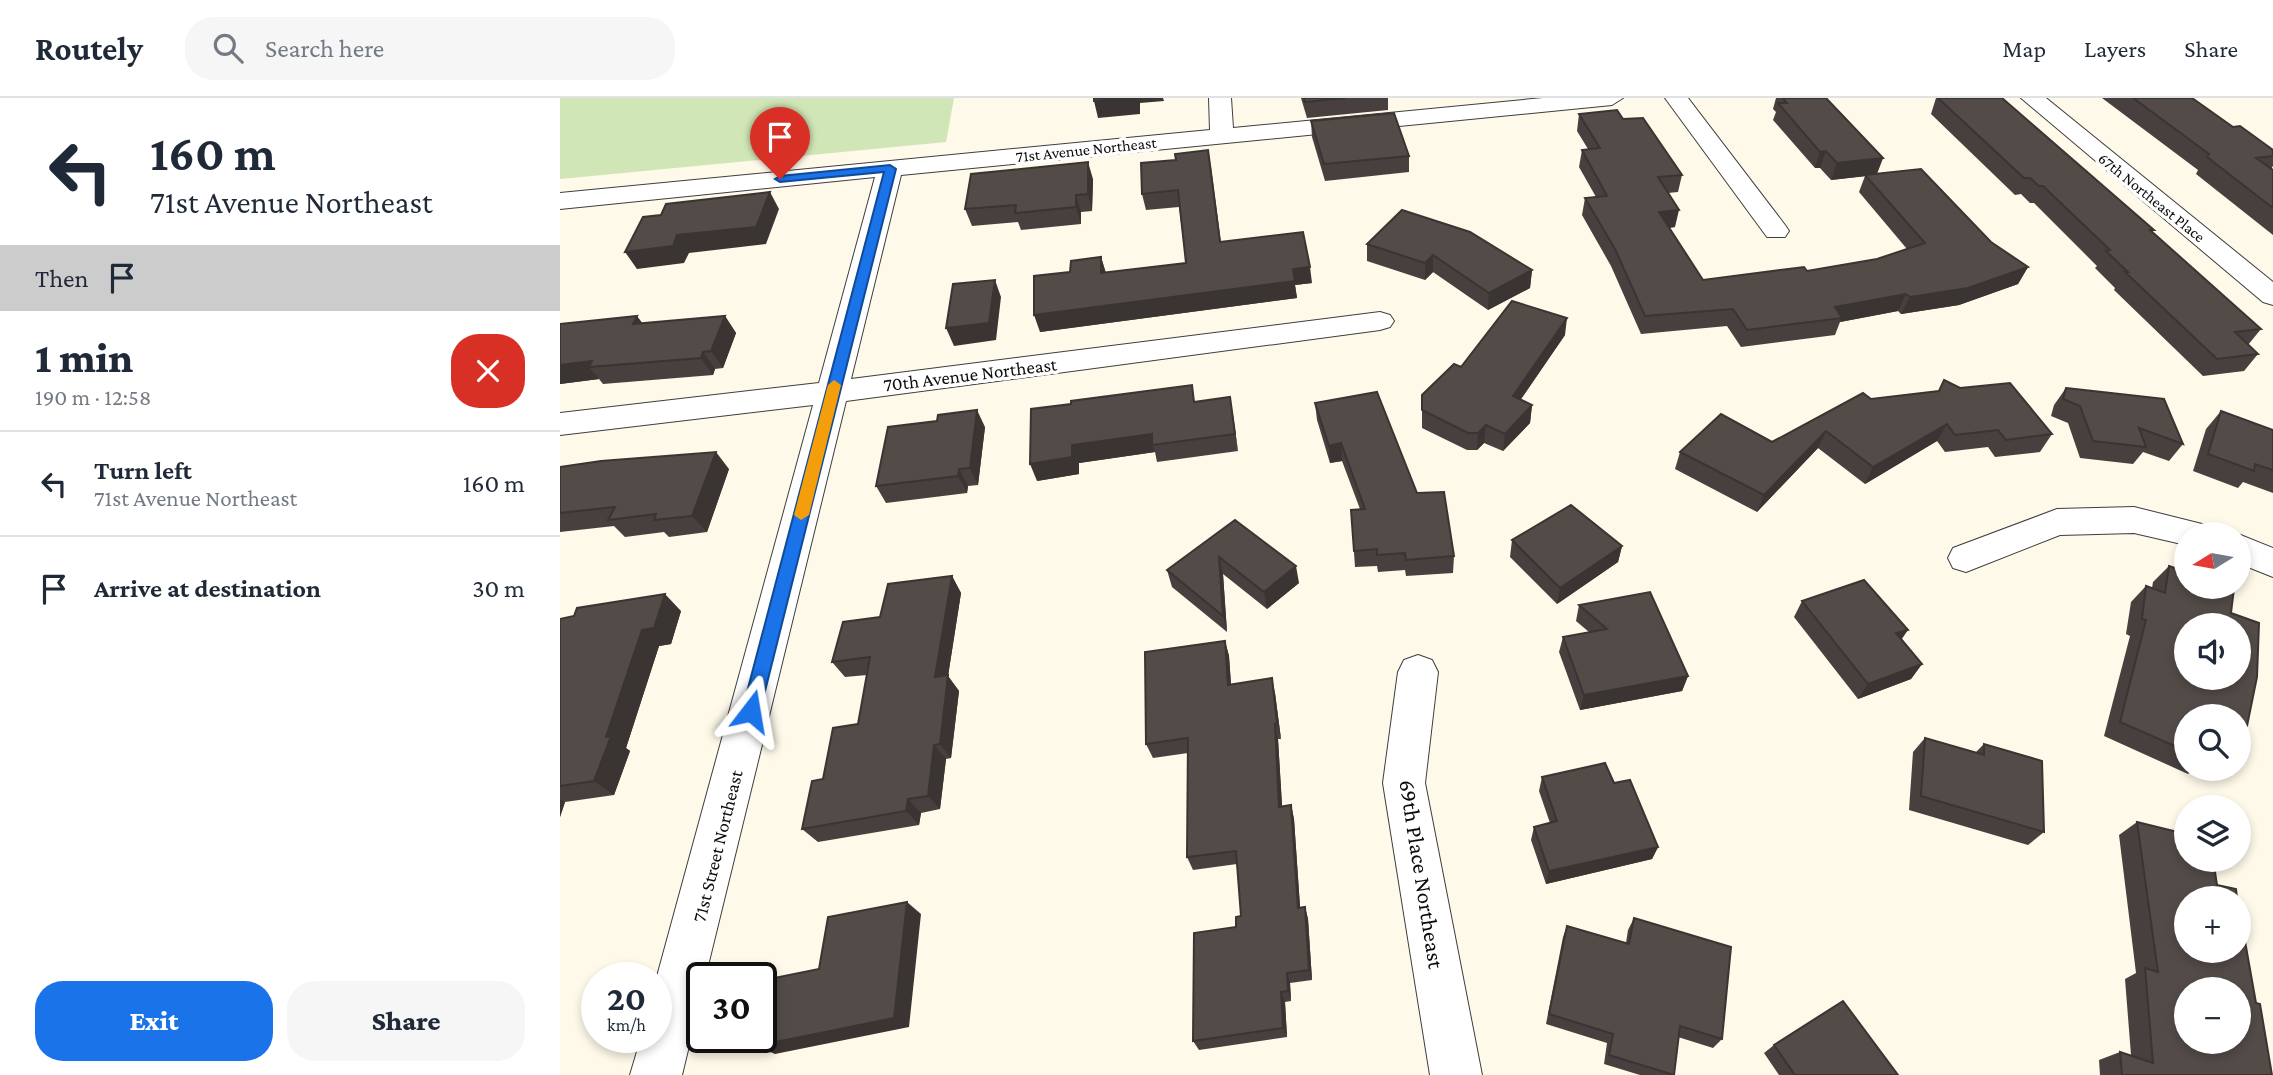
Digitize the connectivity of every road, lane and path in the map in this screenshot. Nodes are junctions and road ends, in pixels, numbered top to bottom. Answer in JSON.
{"nodes":[{"id":1,"x":1220,"y":98,"type":"edge"},
{"id":2,"x":1612,"y":98,"type":"edge"},
{"id":3,"x":1676,"y":98,"type":"edge"},
{"id":4,"x":2032,"y":98,"type":"edge"},
{"id":5,"x":1222,"y":136,"type":"junction"},
{"id":6,"x":890,"y":169,"type":"junction"},
{"id":7,"x":560,"y":201,"type":"edge"},
{"id":8,"x":1776,"y":231,"type":"dead end"},
{"id":9,"x":2273,"y":296,"type":"edge"},
{"id":10,"x":1381,"y":321,"type":"dead end"},
{"id":11,"x":832,"y":392,"type":"junction"},
{"id":12,"x":560,"y":424,"type":"edge"},
{"id":13,"x":2174,"y":529,"type":"edge"},
{"id":14,"x":2251,"y":554,"type":"edge"},
{"id":15,"x":1966,"y":558,"type":"dead end"},
{"id":16,"x":2273,"y":563,"type":"edge"},
{"id":17,"x":1418,"y":672,"type":"dead end"},
{"id":18,"x":656,"y":1075,"type":"edge"},
{"id":19,"x":1456,"y":1075,"type":"edge"}],
"edges":[{"from":1,"to":5,"type":"street"},
{"from":2,"to":5,"type":"street","name":"71st Avenue Northeast"},
{"from":3,"to":8,"type":"street"},
{"from":4,"to":9,"type":"street","name":"67th Northeast Place"},
{"from":5,"to":6,"type":"street","name":"71st Avenue Northeast"},
{"from":6,"to":7,"type":"street","name":"71st Avenue Northeast"},
{"from":6,"to":11,"type":"street","name":"71st Street Northeast"},
{"from":10,"to":11,"type":"street","name":"70th Avenue Northeast"},
{"from":11,"to":12,"type":"street","name":"70th Avenue Northeast"},
{"from":11,"to":18,"type":"street","name":"71st Street Northeast"},
{"from":13,"to":15,"type":"street"},
{"from":14,"to":16,"type":"street"},
{"from":17,"to":19,"type":"street","name":"69th Place Northeast"}]}
